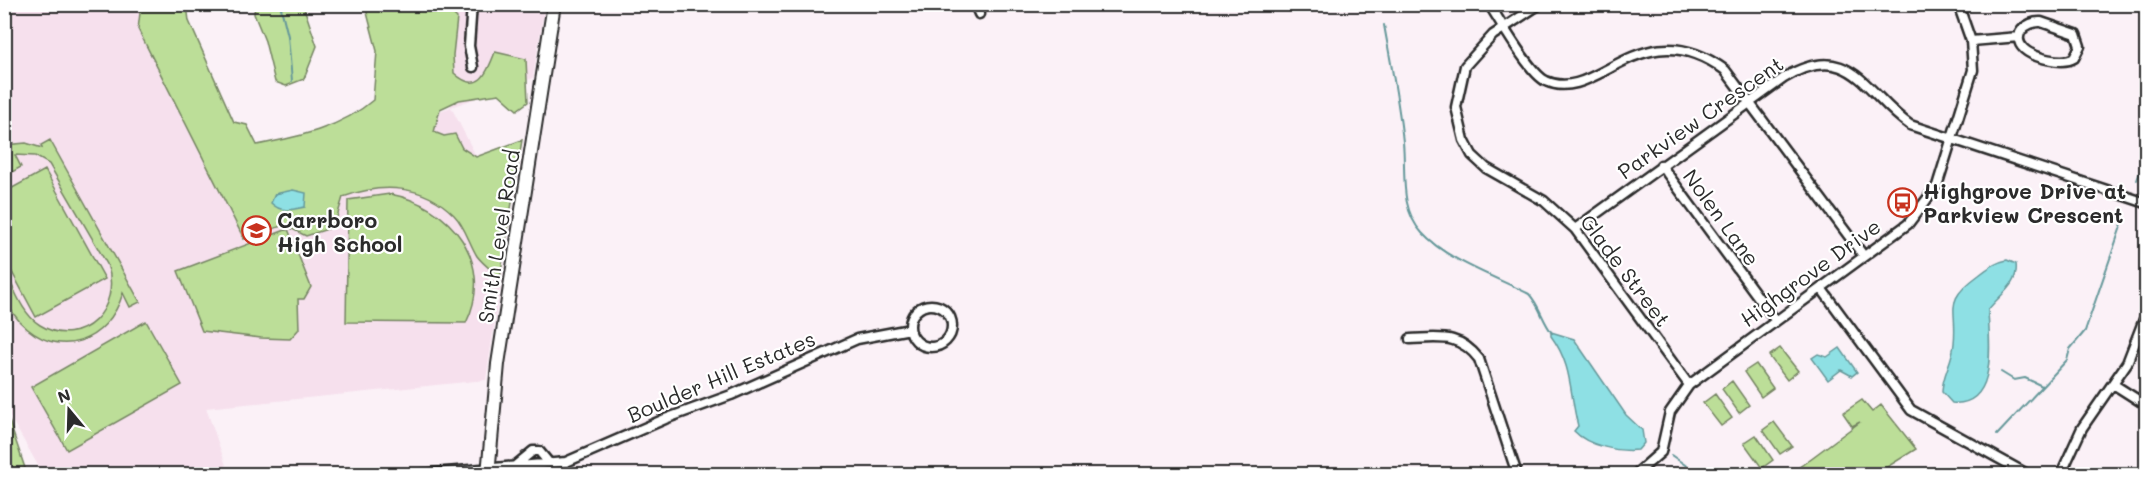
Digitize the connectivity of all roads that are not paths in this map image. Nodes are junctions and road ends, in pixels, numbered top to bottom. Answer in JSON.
{"nodes":[{"id":1,"x":472,"y":4,"type":"edge"},
{"id":2,"x":554,"y":4,"type":"edge"},
{"id":3,"x":975,"y":4,"type":"edge"},
{"id":4,"x":1489,"y":4,"type":"edge"},
{"id":5,"x":1540,"y":4,"type":"edge"},
{"id":6,"x":1958,"y":4,"type":"edge"},
{"id":7,"x":979,"y":14,"type":"dead end"},
{"id":8,"x":1504,"y":28,"type":"junction"},
{"id":9,"x":2019,"y":37,"type":"junction"},
{"id":10,"x":1971,"y":41,"type":"junction"},
{"id":11,"x":473,"y":67,"type":"dead end"},
{"id":12,"x":1749,"y":101,"type":"junction"},
{"id":13,"x":1952,"y":139,"type":"junction"},
{"id":14,"x":1661,"y":165,"type":"junction"},
{"id":15,"x":2146,"y":203,"type":"edge"},
{"id":16,"x":1575,"y":229,"type":"junction"},
{"id":17,"x":1863,"y":255,"type":"junction"},
{"id":18,"x":1821,"y":288,"type":"junction"},
{"id":19,"x":2146,"y":314,"type":"edge"},
{"id":20,"x":1775,"y":320,"type":"junction"},
{"id":21,"x":910,"y":329,"type":"junction"},
{"id":22,"x":1410,"y":339,"type":"dead end"},
{"id":23,"x":2113,"y":384,"type":"junction"},
{"id":24,"x":1689,"y":385,"type":"junction"},
{"id":25,"x":2146,"y":405,"type":"edge"},
{"id":26,"x":549,"y":463,"type":"junction"},
{"id":27,"x":516,"y":465,"type":"junction"},
{"id":28,"x":488,"y":471,"type":"edge"},
{"id":29,"x":422,"y":474,"type":"edge"},
{"id":30,"x":1517,"y":474,"type":"edge"},
{"id":31,"x":1636,"y":474,"type":"edge"},
{"id":32,"x":2027,"y":474,"type":"edge"},
{"id":33,"x":2061,"y":474,"type":"edge"}],
"edges":[{"from":1,"to":11,"type":"street"},
{"from":2,"to":28,"type":"main road","name":"Smith Level Road"},
{"from":3,"to":7,"type":"street"},
{"from":4,"to":8,"type":"street"},
{"from":5,"to":8,"type":"street","name":"Glade Street"},
{"from":6,"to":10,"type":"street","name":"Highgrove Drive"},
{"from":8,"to":12,"type":"street"},
{"from":8,"to":16,"type":"street","name":"Glade Street"},
{"from":9,"to":9,"type":"street"},
{"from":9,"to":10,"type":"street"},
{"from":10,"to":13,"type":"street","name":"Highgrove Drive"},
{"from":12,"to":13,"type":"street","name":"Parkview Crescent"},
{"from":12,"to":14,"type":"street","name":"Parkview Crescent"},
{"from":12,"to":17,"type":"street"},
{"from":13,"to":15,"type":"street","name":"Parkview Crescent"},
{"from":13,"to":17,"type":"street","name":"Highgrove Drive"},
{"from":14,"to":16,"type":"street","name":"Parkview Crescent"},
{"from":14,"to":20,"type":"street","name":"Nolen Lane"},
{"from":16,"to":24,"type":"street","name":"Glade Street"},
{"from":17,"to":18,"type":"street","name":"Highgrove Drive"},
{"from":18,"to":20,"type":"street","name":"Highgrove Drive"},
{"from":18,"to":32,"type":"street"},
{"from":19,"to":23,"type":"street"},
{"from":20,"to":24,"type":"street","name":"Highgrove Drive"},
{"from":21,"to":21,"type":"street"},
{"from":21,"to":26,"type":"street","name":"Boulder Hill Estates"},
{"from":22,"to":30,"type":"street"},
{"from":23,"to":25,"type":"street"},
{"from":23,"to":33,"type":"street"},
{"from":24,"to":31,"type":"street","name":"Highgrove Drive"},
{"from":26,"to":27,"type":"street","name":"Boulder Hill Estates"},
{"from":26,"to":27,"type":"street","name":"Boulder Hill Estates"},
{"from":27,"to":28,"type":"street","name":"Boulder Hill Estates"},
{"from":28,"to":29,"type":"street","name":"Boulder Hill Estates"}]}
